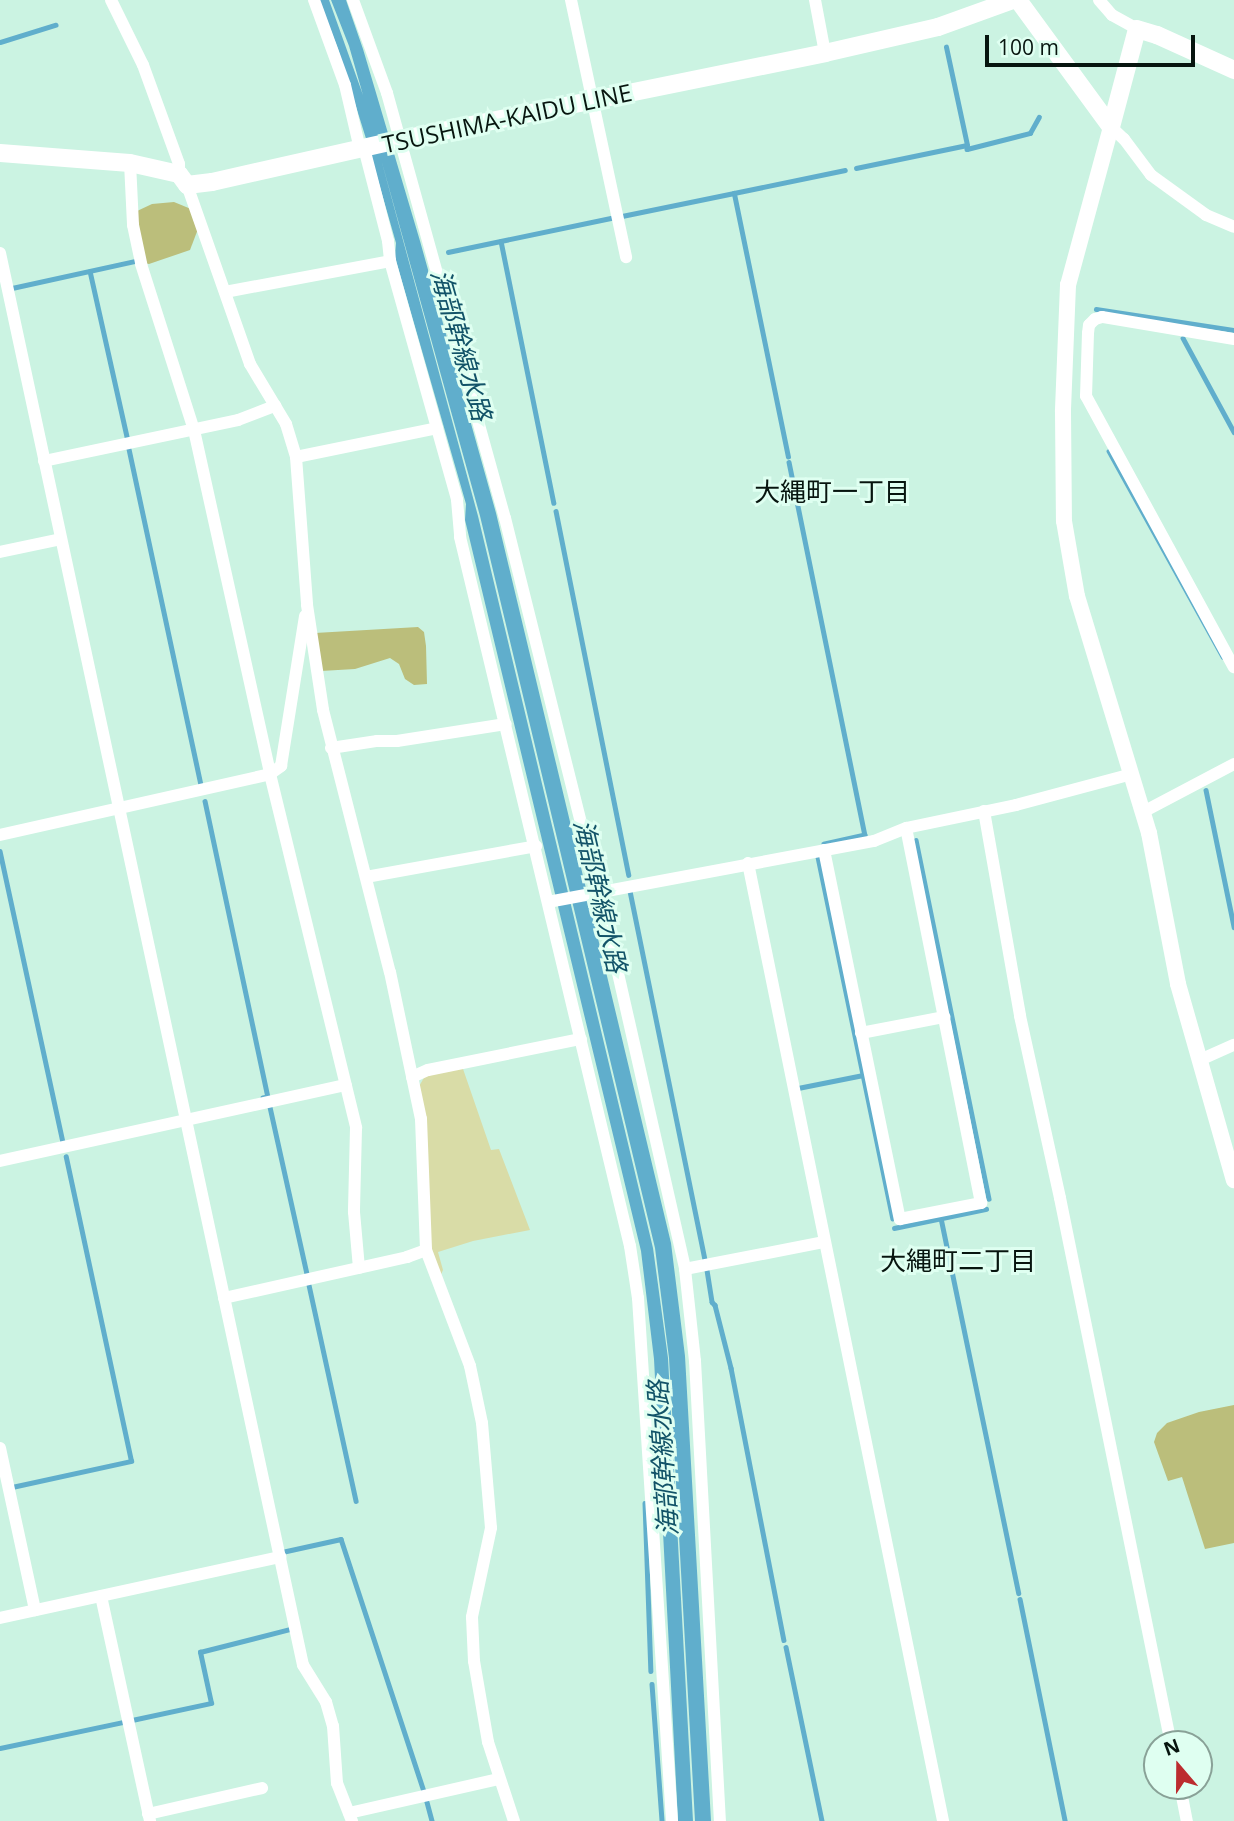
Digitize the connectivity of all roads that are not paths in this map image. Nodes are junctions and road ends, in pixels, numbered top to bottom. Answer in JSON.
{"nodes":[{"id":1,"x":111,"y":0,"type":"edge"},
{"id":2,"x":314,"y":0,"type":"edge"},
{"id":3,"x":353,"y":0,"type":"edge"},
{"id":4,"x":572,"y":0,"type":"edge"},
{"id":5,"x":815,"y":0,"type":"edge"},
{"id":6,"x":1016,"y":0,"type":"edge"},
{"id":7,"x":1099,"y":0,"type":"edge"},
{"id":8,"x":1137,"y":29,"type":"junction"},
{"id":9,"x":825,"y":53,"type":"junction"},
{"id":10,"x":1234,"y":70,"type":"edge"},
{"id":11,"x":592,"y":100,"type":"junction"},
{"id":12,"x":1111,"y":127,"type":"junction"},
{"id":13,"x":395,"y":141,"type":"junction"},
{"id":14,"x":362,"y":149,"type":"junction"},
{"id":15,"x":0,"y":153,"type":"edge"},
{"id":16,"x":130,"y":163,"type":"junction"},
{"id":17,"x":183,"y":179,"type":"junction"},
{"id":18,"x":1234,"y":227,"type":"edge"},
{"id":19,"x":0,"y":253,"type":"edge"},
{"id":20,"x":626,"y":257,"type":"dead end"},
{"id":21,"x":390,"y":261,"type":"junction"},
{"id":22,"x":225,"y":292,"type":"junction"},
{"id":23,"x":1234,"y":338,"type":"edge"},
{"id":24,"x":275,"y":406,"type":"junction"},
{"id":25,"x":437,"y":428,"type":"junction"},
{"id":26,"x":194,"y":429,"type":"junction"},
{"id":27,"x":296,"y":457,"type":"junction"},
{"id":28,"x":44,"y":461,"type":"junction"},
{"id":29,"x":61,"y":539,"type":"junction"},
{"id":30,"x":0,"y":552,"type":"edge"},
{"id":31,"x":307,"y":605,"type":"junction"},
{"id":32,"x":1234,"y":667,"type":"edge"},
{"id":33,"x":506,"y":724,"type":"junction"},
{"id":34,"x":331,"y":748,"type":"junction"},
{"id":35,"x":1234,"y":764,"type":"edge"},
{"id":36,"x":1132,"y":774,"type":"junction"},
{"id":37,"x":271,"y":775,"type":"junction"},
{"id":38,"x":119,"y":809,"type":"junction"},
{"id":39,"x":984,"y":811,"type":"junction"},
{"id":40,"x":1143,"y":813,"type":"junction"},
{"id":41,"x":906,"y":828,"type":"junction"},
{"id":42,"x":0,"y":835,"type":"edge"},
{"id":43,"x":536,"y":846,"type":"junction"},
{"id":44,"x":824,"y":850,"type":"junction"},
{"id":45,"x":748,"y":863,"type":"junction"},
{"id":46,"x":366,"y":877,"type":"junction"},
{"id":47,"x":598,"y":891,"type":"junction"},
{"id":48,"x":548,"y":902,"type":"junction"},
{"id":49,"x":943,"y":1017,"type":"junction"},
{"id":50,"x":862,"y":1033,"type":"junction"},
{"id":51,"x":581,"y":1039,"type":"junction"},
{"id":52,"x":1234,"y":1045,"type":"edge"},
{"id":53,"x":1202,"y":1059,"type":"junction"},
{"id":54,"x":412,"y":1077,"type":"junction"},
{"id":55,"x":346,"y":1085,"type":"junction"},
{"id":56,"x":186,"y":1121,"type":"junction"},
{"id":57,"x":0,"y":1161,"type":"edge"},
{"id":58,"x":1234,"y":1180,"type":"edge"},
{"id":59,"x":824,"y":1242,"type":"junction"},
{"id":60,"x":426,"y":1250,"type":"junction"},
{"id":61,"x":359,"y":1268,"type":"junction"},
{"id":62,"x":685,"y":1269,"type":"junction"},
{"id":63,"x":223,"y":1298,"type":"junction"},
{"id":64,"x":0,"y":1448,"type":"edge"},
{"id":65,"x":280,"y":1557,"type":"junction"},
{"id":66,"x":101,"y":1596,"type":"junction"},
{"id":67,"x":35,"y":1610,"type":"junction"},
{"id":68,"x":0,"y":1618,"type":"edge"},
{"id":69,"x":1168,"y":1730,"type":"edge"},
{"id":70,"x":499,"y":1779,"type":"junction"},
{"id":71,"x":262,"y":1788,"type":"dead end"},
{"id":72,"x":1183,"y":1800,"type":"edge"},
{"id":73,"x":350,"y":1817,"type":"edge"},
{"id":74,"x":149,"y":1818,"type":"edge"},
{"id":75,"x":514,"y":1821,"type":"edge"},
{"id":76,"x":671,"y":1821,"type":"edge"},
{"id":77,"x":720,"y":1821,"type":"edge"},
{"id":78,"x":943,"y":1821,"type":"edge"},
{"id":79,"x":1187,"y":1821,"type":"edge"}],
"edges":[{"from":1,"to":17,"type":"street"},
{"from":2,"to":14,"type":"street"},
{"from":3,"to":13,"type":"street"},
{"from":4,"to":11,"type":"street"},
{"from":5,"to":9,"type":"street"},
{"from":6,"to":9,"type":"main road","name":"TSUSHIMA-KAIDU LINE"},
{"from":6,"to":12,"type":"main road","name":"TSUSHIMA-KAIDU LINE"},
{"from":7,"to":8,"type":"street"},
{"from":8,"to":10,"type":"main road"},
{"from":8,"to":12,"type":"main road"},
{"from":9,"to":11,"type":"main road","name":"TSUSHIMA-KAIDU LINE"},
{"from":11,"to":13,"type":"main road","name":"TSUSHIMA-KAIDU LINE"},
{"from":11,"to":20,"type":"street"},
{"from":12,"to":18,"type":"street"},
{"from":12,"to":36,"type":"street"},
{"from":13,"to":14,"type":"main road","name":"TSUSHIMA-KAIDU LINE"},
{"from":13,"to":47,"type":"street"},
{"from":14,"to":17,"type":"main road","name":"TSUSHIMA-KAIDU LINE"},
{"from":14,"to":21,"type":"street"},
{"from":15,"to":16,"type":"main road","name":"TSUSHIMA-KAIDU LINE"},
{"from":16,"to":17,"type":"main road","name":"TSUSHIMA-KAIDU LINE"},
{"from":16,"to":26,"type":"street"},
{"from":17,"to":22,"type":"street"},
{"from":19,"to":28,"type":"street"},
{"from":21,"to":22,"type":"street"},
{"from":21,"to":25,"type":"street"},
{"from":22,"to":24,"type":"street"},
{"from":23,"to":32,"type":"street"},
{"from":24,"to":26,"type":"street"},
{"from":24,"to":27,"type":"street"},
{"from":25,"to":27,"type":"street"},
{"from":25,"to":33,"type":"street"},
{"from":26,"to":28,"type":"street"},
{"from":26,"to":37,"type":"street"},
{"from":27,"to":31,"type":"street"},
{"from":28,"to":29,"type":"street"},
{"from":29,"to":30,"type":"street"},
{"from":29,"to":38,"type":"street"},
{"from":31,"to":34,"type":"street"},
{"from":31,"to":37,"type":"street"},
{"from":33,"to":34,"type":"street"},
{"from":33,"to":43,"type":"street"},
{"from":34,"to":46,"type":"street"},
{"from":35,"to":40,"type":"street"},
{"from":36,"to":39,"type":"street"},
{"from":36,"to":40,"type":"street"},
{"from":37,"to":38,"type":"street"},
{"from":37,"to":55,"type":"street"},
{"from":38,"to":42,"type":"street"},
{"from":38,"to":56,"type":"street"},
{"from":39,"to":41,"type":"street"},
{"from":39,"to":69,"type":"street"},
{"from":40,"to":53,"type":"street"},
{"from":41,"to":44,"type":"street"},
{"from":41,"to":49,"type":"street"},
{"from":43,"to":46,"type":"street"},
{"from":43,"to":48,"type":"street"},
{"from":44,"to":45,"type":"street"},
{"from":44,"to":50,"type":"street"},
{"from":45,"to":47,"type":"street"},
{"from":45,"to":59,"type":"street"},
{"from":46,"to":54,"type":"street"},
{"from":47,"to":48,"type":"street"},
{"from":47,"to":62,"type":"street"},
{"from":48,"to":51,"type":"street"},
{"from":49,"to":50,"type":"street"},
{"from":49,"to":50,"type":"street"},
{"from":51,"to":54,"type":"street"},
{"from":51,"to":76,"type":"street"},
{"from":52,"to":53,"type":"street"},
{"from":53,"to":58,"type":"street"},
{"from":54,"to":60,"type":"street"},
{"from":55,"to":56,"type":"street"},
{"from":55,"to":61,"type":"street"},
{"from":56,"to":57,"type":"street"},
{"from":56,"to":63,"type":"street"},
{"from":59,"to":62,"type":"street"},
{"from":59,"to":78,"type":"street"},
{"from":60,"to":61,"type":"street"},
{"from":60,"to":70,"type":"street"},
{"from":61,"to":63,"type":"street"},
{"from":62,"to":77,"type":"street"},
{"from":63,"to":65,"type":"street"},
{"from":64,"to":67,"type":"street"},
{"from":65,"to":66,"type":"street"},
{"from":65,"to":73,"type":"street"},
{"from":66,"to":67,"type":"street"},
{"from":66,"to":74,"type":"street"},
{"from":67,"to":68,"type":"street"},
{"from":70,"to":73,"type":"street"},
{"from":70,"to":75,"type":"street"},
{"from":71,"to":74,"type":"street"},
{"from":72,"to":79,"type":"street"}]}
